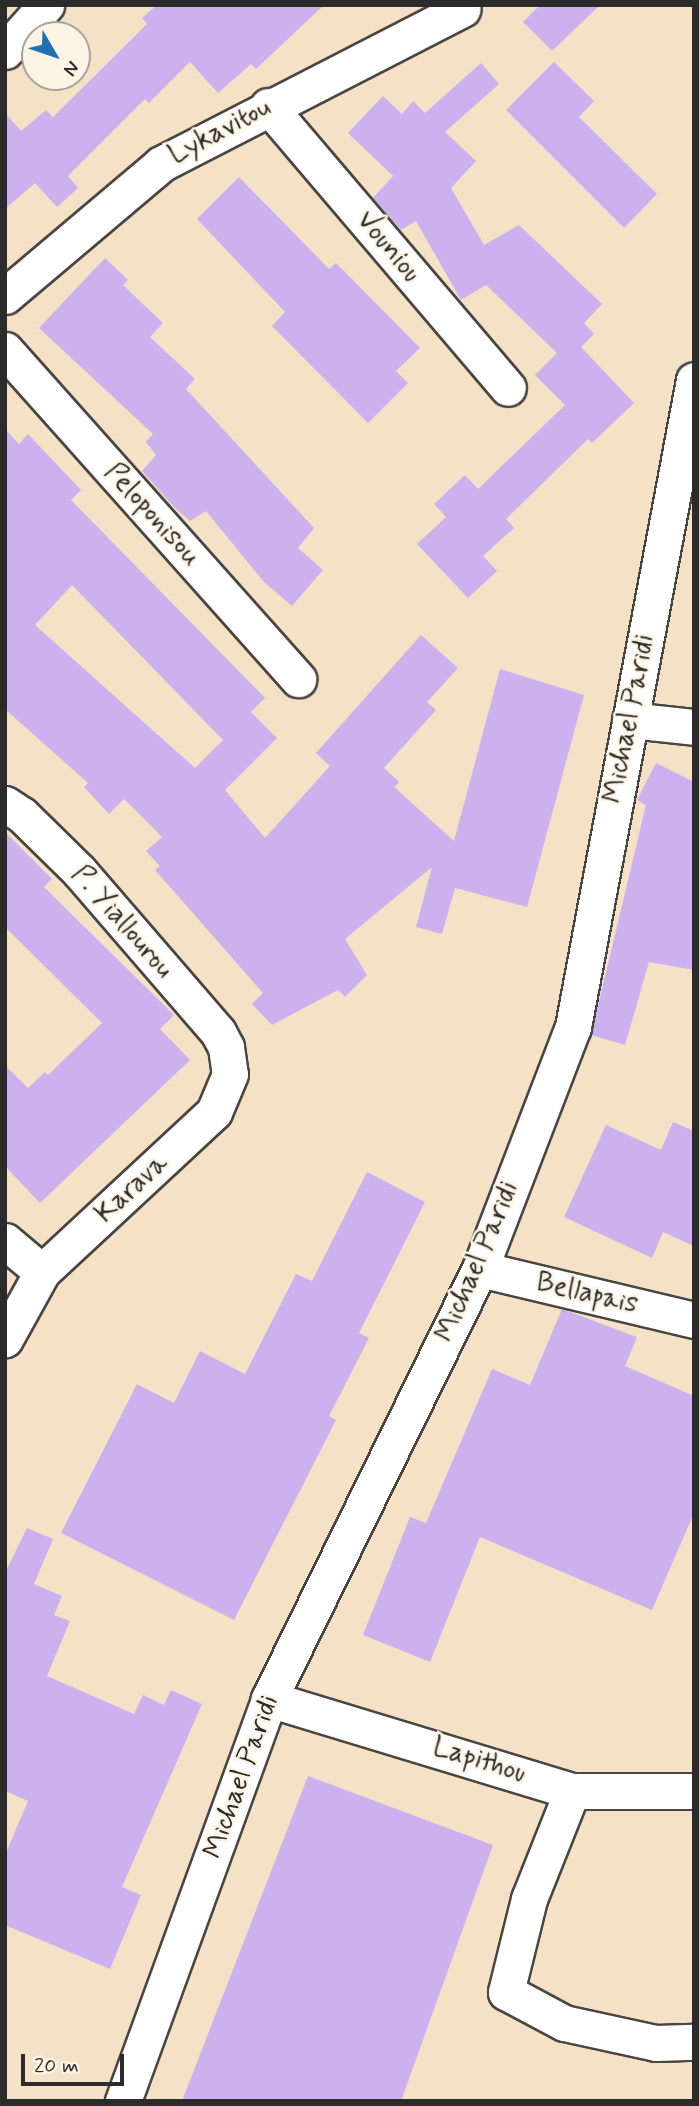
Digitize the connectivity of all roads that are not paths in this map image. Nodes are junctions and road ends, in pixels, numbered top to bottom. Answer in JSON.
{"nodes":[{"id":1,"x":46,"y":5,"type":"edge"},
{"id":2,"x":463,"y":9,"type":"dead end"},
{"id":3,"x":5,"y":51,"type":"edge"},
{"id":4,"x":268,"y":106,"type":"junction"},
{"id":5,"x":5,"y":296,"type":"edge"},
{"id":6,"x":5,"y":350,"type":"edge"},
{"id":7,"x":694,"y":380,"type":"edge"},
{"id":8,"x":508,"y":388,"type":"dead end"},
{"id":9,"x":298,"y":679,"type":"dead end"},
{"id":10,"x":630,"y":720,"type":"junction"},
{"id":11,"x":694,"y":727,"type":"edge"},
{"id":12,"x":14,"y":810,"type":"edge"},
{"id":13,"x":218,"y":1032,"type":"joint"},
{"id":14,"x":5,"y":1241,"type":"edge"},
{"id":15,"x":480,"y":1269,"type":"junction"},
{"id":16,"x":43,"y":1272,"type":"junction"},
{"id":17,"x":694,"y":1320,"type":"edge"},
{"id":18,"x":5,"y":1339,"type":"edge"},
{"id":19,"x":269,"y":1699,"type":"junction"},
{"id":20,"x":572,"y":1791,"type":"junction"},
{"id":21,"x":694,"y":1791,"type":"edge"},
{"id":22,"x":694,"y":2042,"type":"edge"},
{"id":23,"x":123,"y":2101,"type":"edge"}],
"edges":[{"from":1,"to":3,"type":"street"},
{"from":2,"to":4,"type":"street","name":"Lykavitou"},
{"from":4,"to":5,"type":"street","name":"Lykavitou"},
{"from":4,"to":8,"type":"street","name":"Vouniou"},
{"from":6,"to":9,"type":"street","name":"Peloponisou"},
{"from":7,"to":10,"type":"street","name":"Michael Paridi"},
{"from":10,"to":11,"type":"street"},
{"from":10,"to":15,"type":"street","name":"Michael Paridi"},
{"from":12,"to":13,"type":"street","name":"P. Yiallourou"},
{"from":13,"to":16,"type":"street","name":"Karava"},
{"from":14,"to":16,"type":"street"},
{"from":15,"to":17,"type":"street","name":"Bellapais"},
{"from":15,"to":19,"type":"street","name":"Michael Paridi"},
{"from":16,"to":18,"type":"street","name":"Karava"},
{"from":19,"to":20,"type":"street","name":"Lapithou"},
{"from":19,"to":23,"type":"street","name":"Michael Paridi"},
{"from":20,"to":21,"type":"street","name":"Lapithou"},
{"from":20,"to":22,"type":"street"}]}
